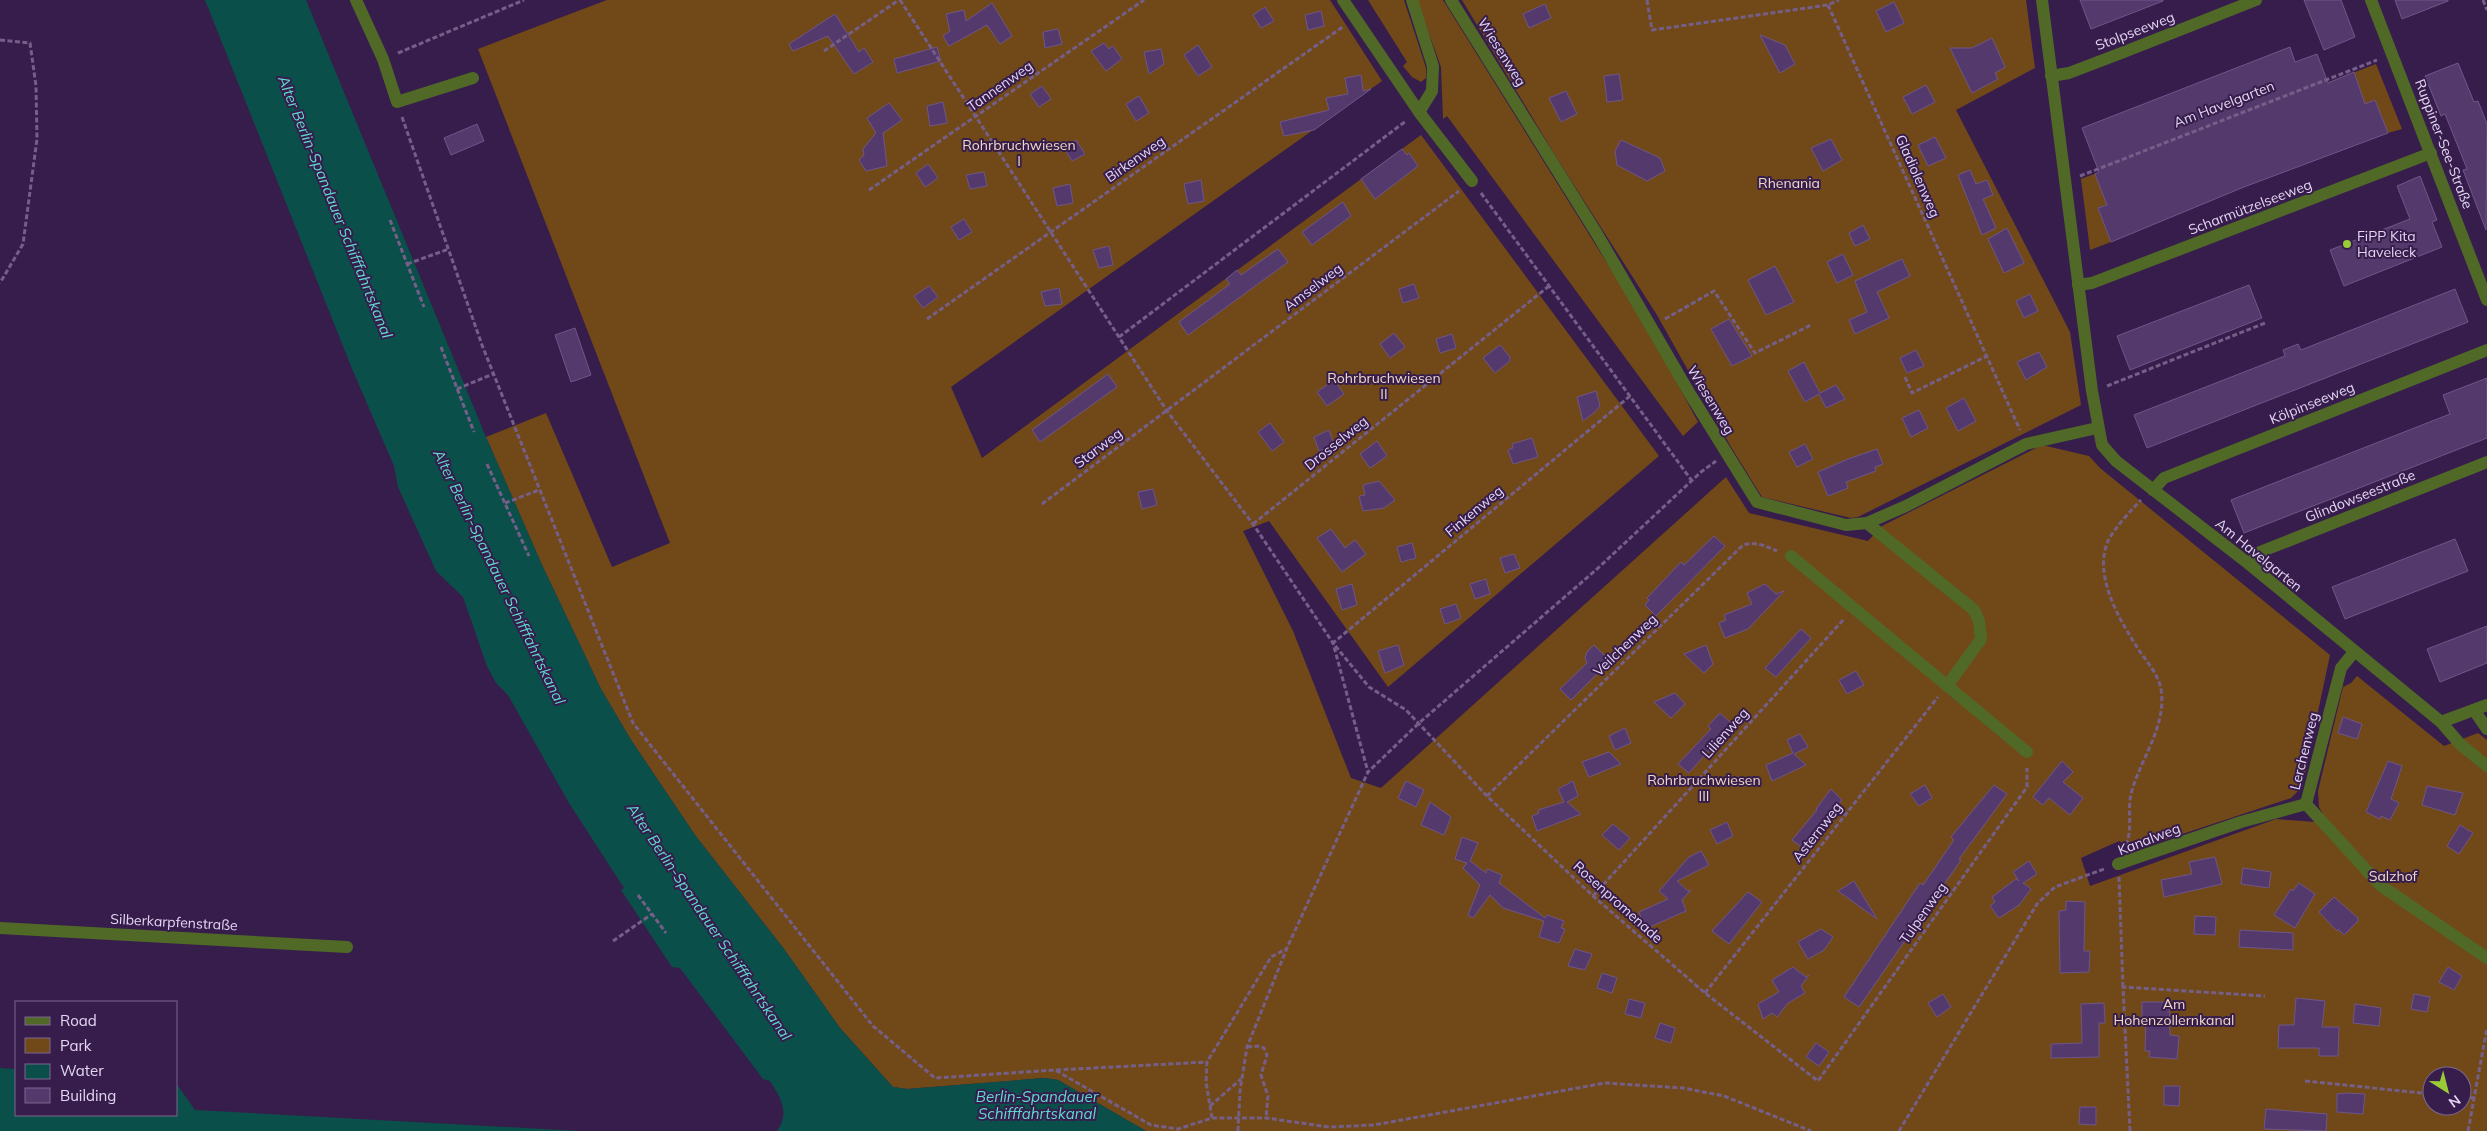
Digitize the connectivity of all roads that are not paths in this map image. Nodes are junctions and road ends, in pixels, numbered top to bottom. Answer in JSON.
{"nodes":[{"id":1,"x":356,"y":0,"type":"edge"},
{"id":2,"x":1343,"y":0,"type":"edge"},
{"id":3,"x":1412,"y":0,"type":"edge"},
{"id":4,"x":1451,"y":0,"type":"edge"},
{"id":5,"x":2042,"y":0,"type":"edge"},
{"id":6,"x":2256,"y":0,"type":"edge"},
{"id":7,"x":2372,"y":0,"type":"edge"},
{"id":8,"x":2051,"y":76,"type":"junction"},
{"id":9,"x":474,"y":78,"type":"dead end"},
{"id":10,"x":1419,"y":112,"type":"junction"},
{"id":11,"x":2431,"y":153,"type":"junction"},
{"id":12,"x":1472,"y":181,"type":"road end"},
{"id":13,"x":2078,"y":285,"type":"junction"},
{"id":14,"x":2487,"y":300,"type":"edge"},
{"id":15,"x":2487,"y":350,"type":"edge"},
{"id":16,"x":2097,"y":428,"type":"junction"},
{"id":17,"x":2487,"y":462,"type":"edge"},
{"id":18,"x":2153,"y":490,"type":"junction"},
{"id":19,"x":1867,"y":522,"type":"junction"},
{"id":20,"x":1791,"y":556,"type":"road end"},
{"id":21,"x":2249,"y":564,"type":"junction"},
{"id":22,"x":2354,"y":652,"type":"junction"},
{"id":23,"x":1947,"y":686,"type":"junction"},
{"id":24,"x":2487,"y":705,"type":"edge"},
{"id":25,"x":2474,"y":710,"type":"junction"},
{"id":26,"x":2441,"y":722,"type":"junction"},
{"id":27,"x":2487,"y":729,"type":"edge"},
{"id":28,"x":2027,"y":752,"type":"road end"},
{"id":29,"x":2487,"y":766,"type":"edge"},
{"id":30,"x":2306,"y":804,"type":"junction"},
{"id":31,"x":2118,"y":864,"type":"road end"},
{"id":32,"x":0,"y":928,"type":"edge"},
{"id":33,"x":347,"y":947,"type":"dead end"},
{"id":34,"x":2487,"y":958,"type":"edge"}],
"edges":[{"from":1,"to":9,"type":"street"},
{"from":2,"to":10,"type":"street"},
{"from":3,"to":10,"type":"street"},
{"from":4,"to":19,"type":"street","name":"Wiesenweg"},
{"from":5,"to":8,"type":"street","name":"Am Havelgarten"},
{"from":6,"to":8,"type":"street","name":"Stolpseeweg"},
{"from":7,"to":11,"type":"street","name":"Ruppiner-See-Straße"},
{"from":8,"to":13,"type":"street","name":"Am Havelgarten"},
{"from":10,"to":12,"type":"street"},
{"from":11,"to":13,"type":"street","name":"Scharmützelseeweg"},
{"from":11,"to":14,"type":"street","name":"Ruppiner-See-Straße"},
{"from":13,"to":16,"type":"street","name":"Am Havelgarten"},
{"from":15,"to":18,"type":"street","name":"Kölpinseeweg"},
{"from":16,"to":18,"type":"street","name":"Am Havelgarten"},
{"from":16,"to":19,"type":"street","name":"Wiesenweg"},
{"from":17,"to":21,"type":"street","name":"Glindowseestraße"},
{"from":18,"to":21,"type":"street","name":"Am Havelgarten"},
{"from":19,"to":23,"type":"street"},
{"from":20,"to":23,"type":"street"},
{"from":21,"to":22,"type":"street","name":"Am Havelgarten"},
{"from":22,"to":26,"type":"street","name":"Am Havelgarten"},
{"from":22,"to":30,"type":"street","name":"Lerchenweg"},
{"from":23,"to":28,"type":"street"},
{"from":24,"to":25,"type":"street"},
{"from":25,"to":26,"type":"street"},
{"from":25,"to":27,"type":"street"},
{"from":26,"to":29,"type":"street","name":"Am Havelgarten"},
{"from":30,"to":31,"type":"street","name":"Kanalweg"},
{"from":30,"to":34,"type":"street","name":"Lerchenweg"},
{"from":32,"to":33,"type":"street","name":"Silberkarpfenstraße"}]}
